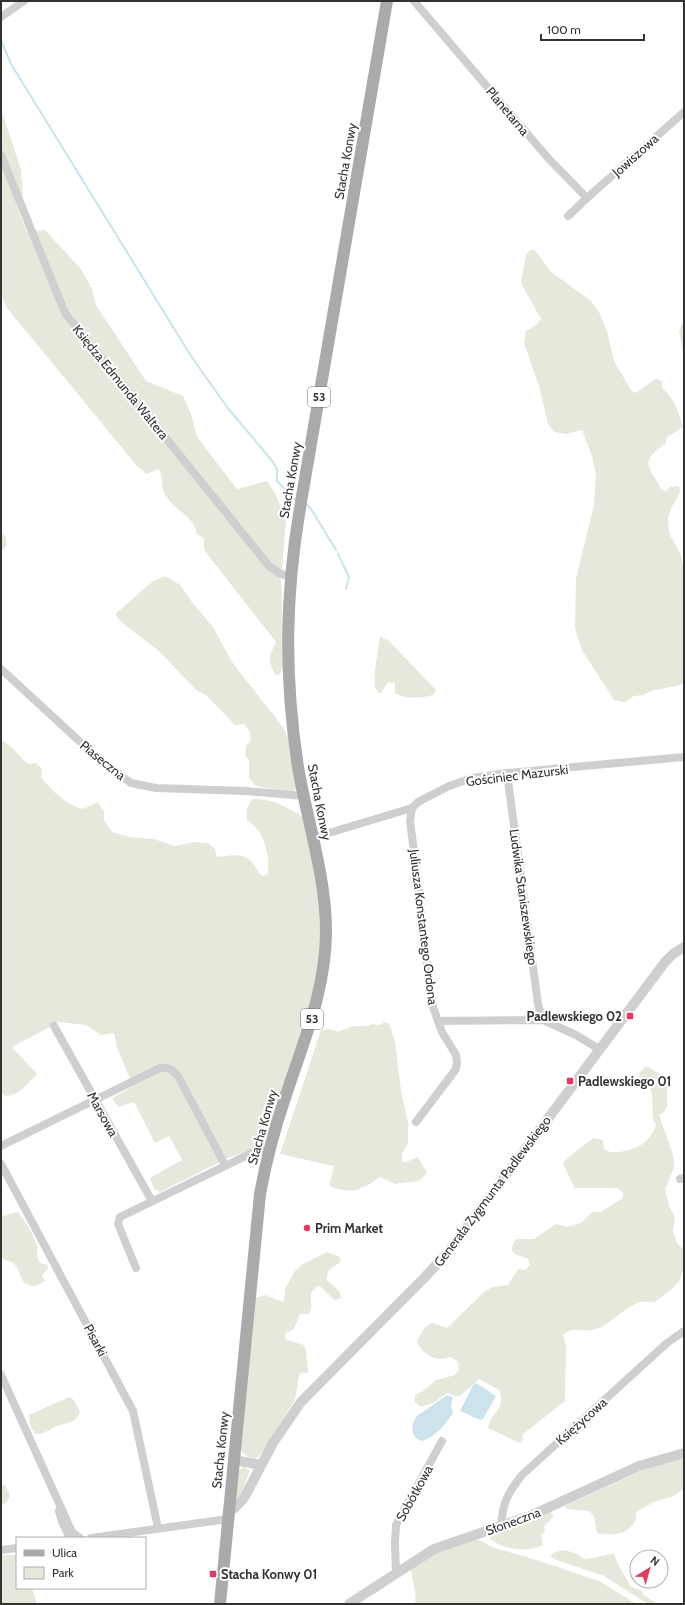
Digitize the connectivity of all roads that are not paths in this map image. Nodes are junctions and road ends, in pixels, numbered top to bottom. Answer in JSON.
{"nodes":[{"id":1,"x":24,"y":1,"type":"edge"},
{"id":2,"x":387,"y":1,"type":"edge"},
{"id":3,"x":414,"y":1,"type":"edge"},
{"id":4,"x":1,"y":17,"type":"edge"},
{"id":5,"x":684,"y":112,"type":"edge"},
{"id":6,"x":1,"y":155,"type":"edge"},
{"id":7,"x":587,"y":198,"type":"junction"},
{"id":8,"x":568,"y":216,"type":"dead end"},
{"id":9,"x":290,"y":577,"type":"junction"},
{"id":10,"x":1,"y":669,"type":"edge"},
{"id":11,"x":684,"y":757,"type":"edge"},
{"id":12,"x":507,"y":773,"type":"junction"},
{"id":13,"x":304,"y":796,"type":"junction"},
{"id":14,"x":412,"y":808,"type":"junction"},
{"id":15,"x":312,"y":838,"type":"junction"},
{"id":16,"x":684,"y":947,"type":"edge"},
{"id":17,"x":543,"y":1020,"type":"junction"},
{"id":18,"x":438,"y":1021,"type":"junction"},
{"id":19,"x":54,"y":1026,"type":"dead end"},
{"id":20,"x":599,"y":1048,"type":"junction"},
{"id":21,"x":95,"y":1099,"type":"junction"},
{"id":22,"x":416,"y":1122,"type":"dead end"},
{"id":23,"x":1,"y":1146,"type":"edge"},
{"id":24,"x":269,"y":1151,"type":"junction"},
{"id":25,"x":1,"y":1164,"type":"edge"},
{"id":26,"x":225,"y":1165,"type":"junction"},
{"id":27,"x":152,"y":1201,"type":"junction"},
{"id":28,"x":136,"y":1268,"type":"dead end"},
{"id":29,"x":684,"y":1331,"type":"edge"},
{"id":30,"x":1,"y":1374,"type":"edge"},
{"id":31,"x":442,"y":1441,"type":"dead end"},
{"id":32,"x":684,"y":1453,"type":"edge"},
{"id":33,"x":234,"y":1460,"type":"junction"},
{"id":34,"x":261,"y":1465,"type":"junction"},
{"id":35,"x":228,"y":1515,"type":"junction"},
{"id":36,"x":501,"y":1526,"type":"junction"},
{"id":37,"x":158,"y":1528,"type":"junction"},
{"id":38,"x":74,"y":1537,"type":"edge"},
{"id":39,"x":98,"y":1537,"type":"edge"},
{"id":40,"x":16,"y":1548,"type":"edge"},
{"id":41,"x":1,"y":1550,"type":"edge"},
{"id":42,"x":396,"y":1572,"type":"junction"},
{"id":43,"x":220,"y":1604,"type":"edge"},
{"id":44,"x":349,"y":1604,"type":"edge"}],
"edges":[{"from":1,"to":4,"type":"street"},
{"from":2,"to":9,"type":"main road","name":"Stacha Konwy","number":"53"},
{"from":3,"to":7,"type":"street","name":"Planetarna"},
{"from":5,"to":7,"type":"street","name":"Jowiszowa"},
{"from":6,"to":9,"type":"street","name":"Księdza Edmunda Waltera"},
{"from":7,"to":8,"type":"street"},
{"from":9,"to":13,"type":"main road","name":"Stacha Konwy","number":"53"},
{"from":10,"to":13,"type":"street","name":"Piaseczna"},
{"from":11,"to":12,"type":"street","name":"Gościniec Mazurski"},
{"from":12,"to":14,"type":"street","name":"Gościniec Mazurski"},
{"from":12,"to":17,"type":"street","name":"Ludwika Staniszewskiego"},
{"from":13,"to":15,"type":"main road","name":"Stacha Konwy","number":"53"},
{"from":14,"to":15,"type":"street","name":"Gościniec Mazurski"},
{"from":14,"to":18,"type":"street","name":"Juliusza Konstantego Ordona"},
{"from":15,"to":24,"type":"main road","name":"Stacha Konwy","number":"53"},
{"from":16,"to":20,"type":"street","name":"Generała Zygmunta Padlewskiego"},
{"from":17,"to":18,"type":"street","name":"Juliusza Konstantego Ordona"},
{"from":17,"to":20,"type":"street","name":"Juliusza Konstantego Ordona"},
{"from":18,"to":22,"type":"street"},
{"from":19,"to":21,"type":"street","name":"Marsowa"},
{"from":20,"to":34,"type":"street","name":"Generała Zygmunta Padlewskiego"},
{"from":21,"to":23,"type":"street"},
{"from":21,"to":26,"type":"street"},
{"from":21,"to":27,"type":"street","name":"Marsowa"},
{"from":24,"to":26,"type":"street"},
{"from":24,"to":33,"type":"main road","name":"Stacha Konwy","number":"53"},
{"from":25,"to":37,"type":"street","name":"Pisarki"},
{"from":26,"to":27,"type":"street"},
{"from":27,"to":28,"type":"street"},
{"from":29,"to":36,"type":"street","name":"Księżycowa"},
{"from":30,"to":38,"type":"street"},
{"from":31,"to":42,"type":"street","name":"Sobótkowa"},
{"from":32,"to":36,"type":"street","name":"Słoneczna"},
{"from":33,"to":34,"type":"street"},
{"from":33,"to":35,"type":"main road","name":"Stacha Konwy","number":"53"},
{"from":34,"to":35,"type":"street","name":"Generała Zygmunta Padlewskiego"},
{"from":35,"to":37,"type":"street"},
{"from":35,"to":43,"type":"main road","name":"Stacha Konwy","number":"53"},
{"from":36,"to":42,"type":"street","name":"Słoneczna"},
{"from":37,"to":39,"type":"street"},
{"from":40,"to":41,"type":"street"},
{"from":42,"to":44,"type":"street","name":"Słoneczna"}]}
